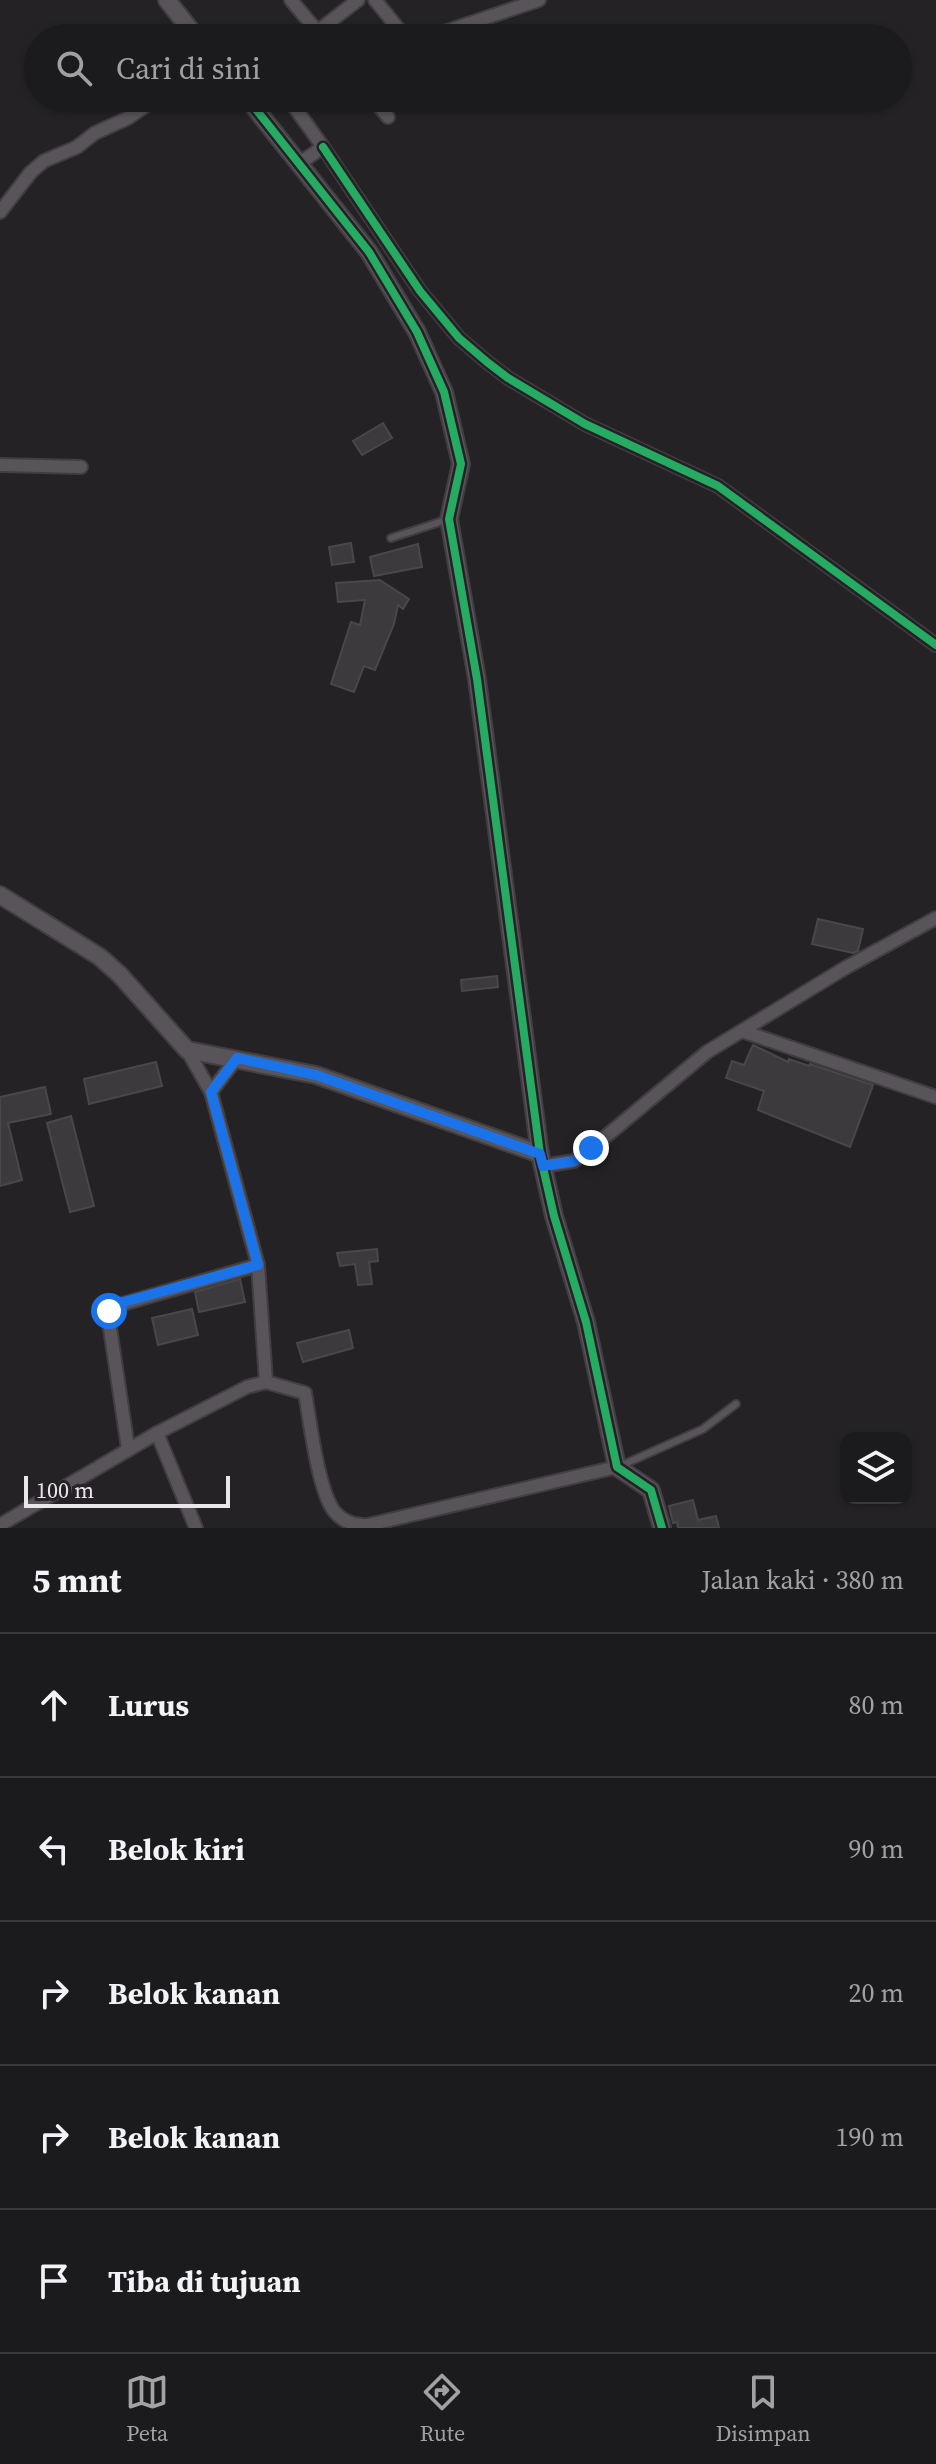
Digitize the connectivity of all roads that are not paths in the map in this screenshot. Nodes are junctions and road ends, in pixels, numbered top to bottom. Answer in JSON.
{"nodes":[{"id":1,"x":167,"y":0,"type":"edge"},
{"id":2,"x":291,"y":0,"type":"edge"},
{"id":3,"x":358,"y":0,"type":"edge"},
{"id":4,"x":375,"y":0,"type":"edge"},
{"id":5,"x":539,"y":0,"type":"edge"},
{"id":6,"x":186,"y":24,"type":"edge"},
{"id":7,"x":308,"y":24,"type":"edge"},
{"id":8,"x":330,"y":24,"type":"edge"},
{"id":9,"x":395,"y":24,"type":"edge"},
{"id":10,"x":468,"y":24,"type":"edge"},
{"id":11,"x":137,"y":112,"type":"edge"},
{"id":12,"x":258,"y":112,"type":"edge"},
{"id":13,"x":298,"y":112,"type":"edge"},
{"id":14,"x":384,"y":112,"type":"edge"},
{"id":15,"x":388,"y":117,"type":"dead end"},
{"id":16,"x":323,"y":147,"type":"junction"},
{"id":17,"x":300,"y":163,"type":"junction"},
{"id":18,"x":0,"y":212,"type":"edge"},
{"id":19,"x":0,"y":465,"type":"edge"},
{"id":20,"x":81,"y":467,"type":"dead end"},
{"id":21,"x":449,"y":519,"type":"junction"},
{"id":22,"x":391,"y":538,"type":"dead end"},
{"id":23,"x":936,"y":645,"type":"edge"},
{"id":24,"x":0,"y":895,"type":"edge"},
{"id":25,"x":936,"y":918,"type":"edge"},
{"id":26,"x":742,"y":1031,"type":"junction"},
{"id":27,"x":187,"y":1050,"type":"junction"},
{"id":28,"x":237,"y":1058,"type":"junction"},
{"id":29,"x":211,"y":1092,"type":"junction"},
{"id":30,"x":936,"y":1097,"type":"edge"},
{"id":31,"x":541,"y":1160,"type":"junction"},
{"id":32,"x":258,"y":1265,"type":"junction"},
{"id":33,"x":266,"y":1382,"type":"junction"},
{"id":34,"x":736,"y":1404,"type":"dead end"},
{"id":35,"x":157,"y":1433,"type":"junction"},
{"id":36,"x":128,"y":1448,"type":"junction"},
{"id":37,"x":617,"y":1467,"type":"junction"},
{"id":38,"x":0,"y":1525,"type":"edge"},
{"id":39,"x":350,"y":1526,"type":"edge"},
{"id":40,"x":196,"y":1528,"type":"edge"},
{"id":41,"x":662,"y":1528,"type":"edge"}],
"edges":[{"from":1,"to":6,"type":"street"},
{"from":2,"to":7,"type":"street"},
{"from":3,"to":8,"type":"street"},
{"from":4,"to":9,"type":"street"},
{"from":5,"to":10,"type":"street"},
{"from":11,"to":18,"type":"street"},
{"from":12,"to":17,"type":"street"},
{"from":13,"to":16,"type":"street"},
{"from":14,"to":15,"type":"street"},
{"from":16,"to":17,"type":"street"},
{"from":16,"to":23,"type":"street"},
{"from":17,"to":21,"type":"street"},
{"from":19,"to":20,"type":"street"},
{"from":21,"to":22,"type":"lane"},
{"from":21,"to":31,"type":"street"},
{"from":24,"to":27,"type":"street"},
{"from":25,"to":26,"type":"street"},
{"from":26,"to":30,"type":"street"},
{"from":26,"to":31,"type":"street"},
{"from":27,"to":28,"type":"street"},
{"from":27,"to":29,"type":"street"},
{"from":28,"to":29,"type":"street"},
{"from":28,"to":31,"type":"street"},
{"from":29,"to":32,"type":"street"},
{"from":31,"to":37,"type":"street"},
{"from":32,"to":33,"type":"street"},
{"from":32,"to":36,"type":"street"},
{"from":33,"to":35,"type":"street"},
{"from":33,"to":39,"type":"street"},
{"from":34,"to":37,"type":"lane"},
{"from":35,"to":36,"type":"street"},
{"from":35,"to":40,"type":"street"},
{"from":36,"to":38,"type":"street"},
{"from":37,"to":39,"type":"street"},
{"from":37,"to":41,"type":"street"}]}
